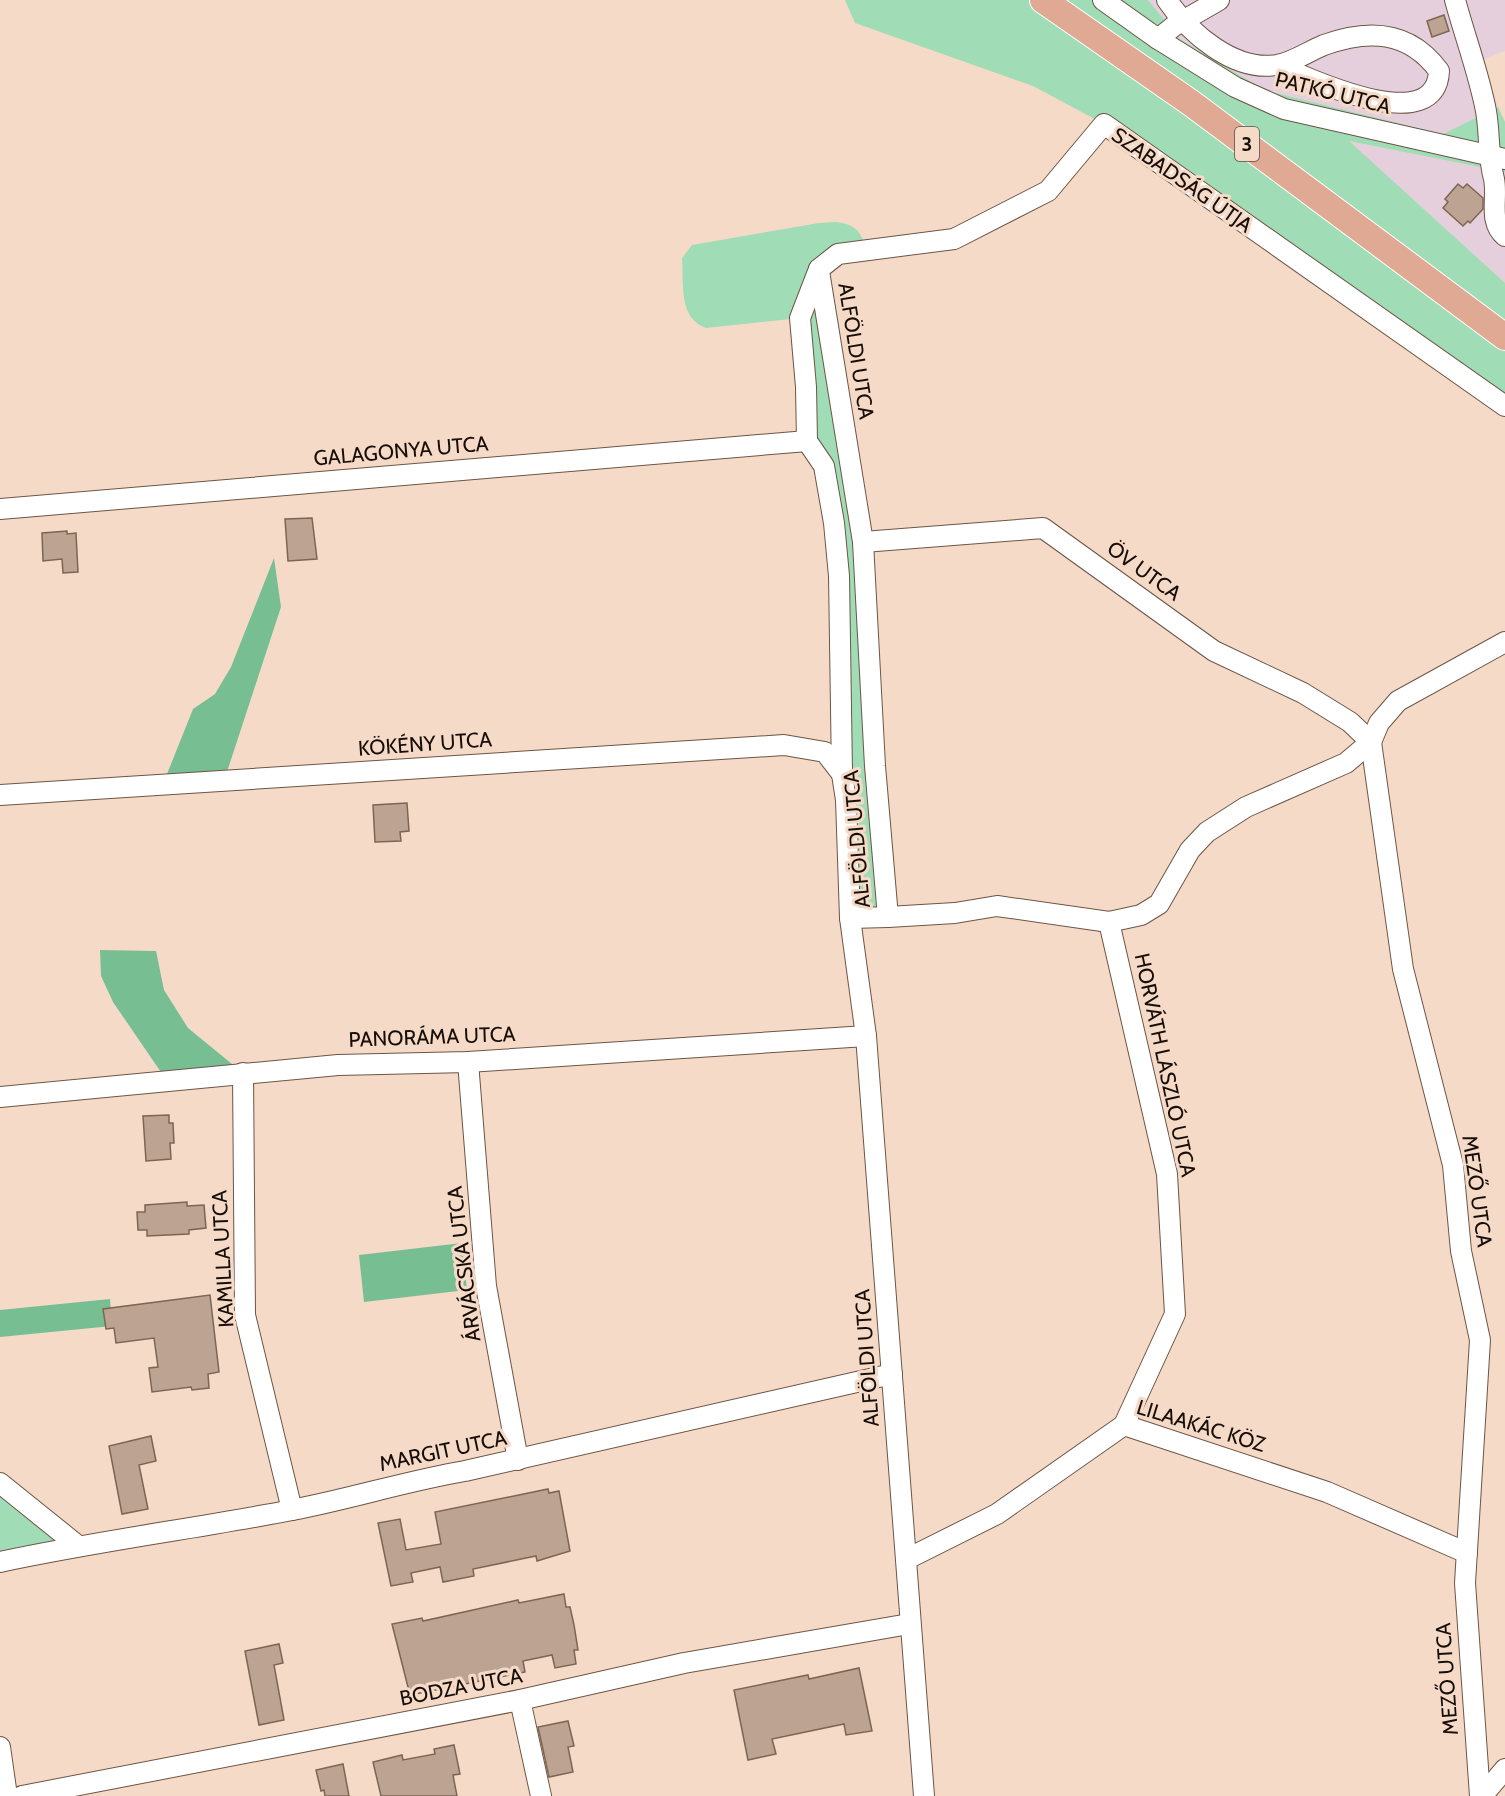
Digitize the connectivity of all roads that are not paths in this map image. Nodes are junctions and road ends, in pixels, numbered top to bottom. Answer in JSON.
{"nodes":[{"id":1,"x":1043,"y":0,"type":"edge"},
{"id":2,"x":1103,"y":0,"type":"edge"},
{"id":3,"x":1167,"y":0,"type":"edge"},
{"id":4,"x":1219,"y":0,"type":"edge"},
{"id":5,"x":1455,"y":0,"type":"edge"},
{"id":6,"x":1182,"y":22,"type":"junction"},
{"id":7,"x":1158,"y":39,"type":"junction"},
{"id":8,"x":1277,"y":65,"type":"junction"},
{"id":9,"x":1498,"y":157,"type":"edge"},
{"id":10,"x":1505,"y":236,"type":"edge"},
{"id":11,"x":819,"y":268,"type":"junction"},
{"id":12,"x":1505,"y":337,"type":"edge"},
{"id":13,"x":1505,"y":406,"type":"edge"},
{"id":14,"x":807,"y":441,"type":"junction"},
{"id":15,"x":0,"y":509,"type":"edge"},
{"id":16,"x":863,"y":542,"type":"junction"},
{"id":17,"x":1505,"y":642,"type":"edge"},
{"id":18,"x":1371,"y":742,"type":"junction"},
{"id":19,"x":842,"y":774,"type":"junction"},
{"id":20,"x":0,"y":795,"type":"edge"},
{"id":21,"x":888,"y":916,"type":"junction"},
{"id":22,"x":850,"y":918,"type":"junction"},
{"id":23,"x":1109,"y":922,"type":"junction"},
{"id":24,"x":866,"y":1036,"type":"junction"},
{"id":25,"x":468,"y":1062,"type":"junction"},
{"id":26,"x":243,"y":1073,"type":"junction"},
{"id":27,"x":0,"y":1097,"type":"edge"},
{"id":28,"x":892,"y":1374,"type":"junction"},
{"id":29,"x":1124,"y":1425,"type":"junction"},
{"id":30,"x":518,"y":1460,"type":"junction"},
{"id":31,"x":0,"y":1483,"type":"edge"},
{"id":32,"x":292,"y":1510,"type":"junction"},
{"id":33,"x":77,"y":1545,"type":"junction"},
{"id":34,"x":1467,"y":1553,"type":"junction"},
{"id":35,"x":907,"y":1559,"type":"junction"},
{"id":36,"x":0,"y":1562,"type":"edge"},
{"id":37,"x":909,"y":1624,"type":"junction"},
{"id":38,"x":520,"y":1700,"type":"junction"},
{"id":39,"x":0,"y":1747,"type":"edge"},
{"id":40,"x":1505,"y":1769,"type":"edge"},
{"id":41,"x":7,"y":1796,"type":"edge"},
{"id":42,"x":22,"y":1796,"type":"edge"},
{"id":43,"x":541,"y":1796,"type":"edge"},
{"id":44,"x":924,"y":1796,"type":"edge"},
{"id":45,"x":1481,"y":1796,"type":"edge"}],
"edges":[{"from":1,"to":12,"type":"main road","number":"3"},
{"from":2,"to":7,"type":"street","name":"PATKÓ UTCA"},
{"from":3,"to":6,"type":"street"},
{"from":4,"to":6,"type":"street"},
{"from":5,"to":9,"type":"street"},
{"from":6,"to":7,"type":"street"},
{"from":6,"to":8,"type":"street"},
{"from":7,"to":9,"type":"street","name":"PATKÓ UTCA"},
{"from":8,"to":8,"type":"street"},
{"from":9,"to":10,"type":"street"},
{"from":11,"to":13,"type":"street","name":"SZABADSÁG ÚTJA"},
{"from":11,"to":14,"type":"street","name":"ALFÖLDI UTCA"},
{"from":11,"to":16,"type":"street","name":"ALFÖLDI UTCA"},
{"from":14,"to":15,"type":"street","name":"GALAGONYA UTCA"},
{"from":14,"to":19,"type":"street","name":"ALFÖLDI UTCA"},
{"from":16,"to":18,"type":"street","name":"ÖV UTCA"},
{"from":16,"to":21,"type":"street","name":"ALFÖLDI UTCA"},
{"from":17,"to":18,"type":"street"},
{"from":18,"to":23,"type":"street"},
{"from":18,"to":34,"type":"street","name":"MEZŐ UTCA"},
{"from":19,"to":20,"type":"street","name":"KÖKÉNY UTCA"},
{"from":19,"to":22,"type":"street","name":"ALFÖLDI UTCA"},
{"from":21,"to":22,"type":"street","name":"ALFÖLDI UTCA"},
{"from":21,"to":23,"type":"street"},
{"from":22,"to":24,"type":"street","name":"ALFÖLDI UTCA"},
{"from":23,"to":29,"type":"street","name":"HORVÁTH LÁSZLÓ UTCA"},
{"from":24,"to":25,"type":"street","name":"PANORÁMA UTCA"},
{"from":24,"to":28,"type":"street","name":"ALFÖLDI UTCA"},
{"from":25,"to":26,"type":"street","name":"PANORÁMA UTCA"},
{"from":25,"to":30,"type":"street","name":"ÁRVÁCSKA UTCA"},
{"from":26,"to":27,"type":"street","name":"PANORÁMA UTCA"},
{"from":26,"to":32,"type":"street","name":"KAMILLA UTCA"},
{"from":28,"to":30,"type":"street","name":"MARGIT UTCA"},
{"from":28,"to":35,"type":"street","name":"ALFÖLDI UTCA"},
{"from":29,"to":34,"type":"street","name":"LILAAKÁC KÖZ"},
{"from":29,"to":35,"type":"street","name":"LILAAKÁC KÖZ"},
{"from":30,"to":32,"type":"street","name":"MARGIT UTCA"},
{"from":31,"to":33,"type":"street"},
{"from":32,"to":33,"type":"street","name":"MARGIT UTCA"},
{"from":33,"to":36,"type":"street","name":"MARGIT UTCA"},
{"from":34,"to":45,"type":"street","name":"MEZŐ UTCA"},
{"from":35,"to":37,"type":"street","name":"ALFÖLDI UTCA"},
{"from":37,"to":38,"type":"street","name":"BODZA UTCA"},
{"from":37,"to":44,"type":"street","name":"ALFÖLDI UTCA"},
{"from":38,"to":42,"type":"street","name":"BODZA UTCA"},
{"from":38,"to":43,"type":"street"},
{"from":39,"to":41,"type":"street"},
{"from":40,"to":45,"type":"street"}]}
